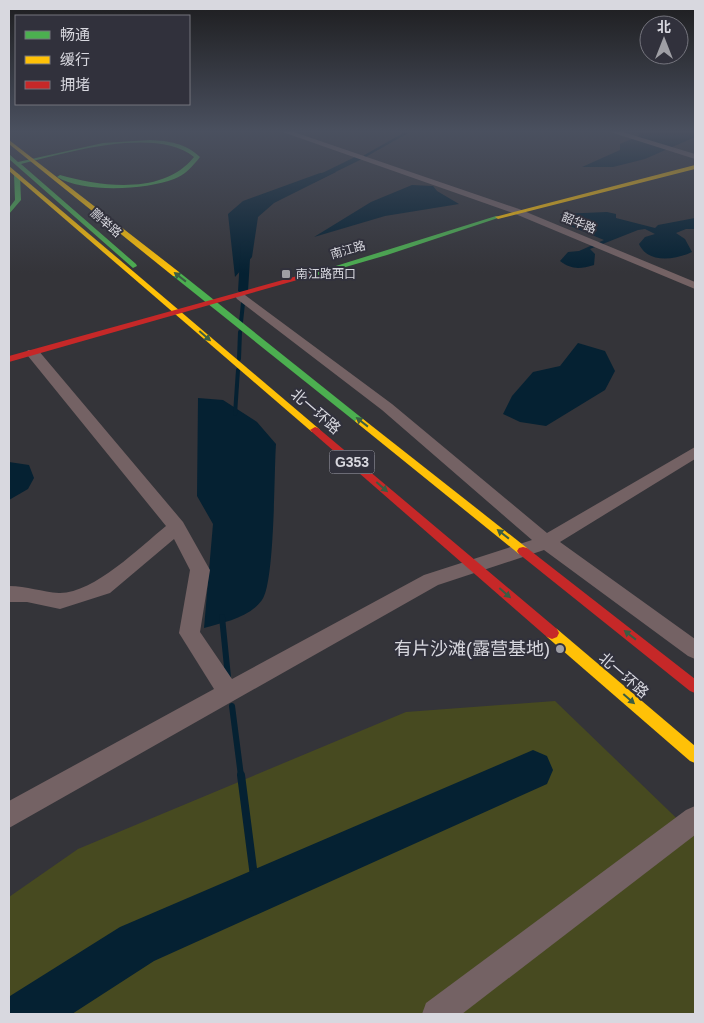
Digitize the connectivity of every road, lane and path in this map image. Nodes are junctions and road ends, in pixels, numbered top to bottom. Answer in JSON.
{"nodes":[{"id":1,"x":15,"y":178,"type":"edge"},
{"id":2,"x":26,"y":178,"type":"edge"},
{"id":3,"x":26,"y":178,"type":"edge"},
{"id":4,"x":54,"y":178,"type":"edge"},
{"id":5,"x":60,"y":178,"type":"edge"},
{"id":6,"x":168,"y":178,"type":"edge"},
{"id":7,"x":420,"y":178,"type":"edge"},
{"id":8,"x":651,"y":178,"type":"edge"},
{"id":9,"x":516,"y":211,"type":"junction"},
{"id":10,"x":9,"y":212,"type":"edge"},
{"id":11,"x":695,"y":286,"type":"edge"},
{"id":12,"x":241,"y":296,"type":"junction"},
{"id":13,"x":185,"y":311,"type":"junction"},
{"id":14,"x":33,"y":353,"type":"junction"},
{"id":15,"x":9,"y":360,"type":"edge"},
{"id":16,"x":695,"y":452,"type":"edge"},
{"id":17,"x":177,"y":526,"type":"junction"},
{"id":18,"x":546,"y":542,"type":"junction"},
{"id":19,"x":9,"y":594,"type":"edge"},
{"id":20,"x":695,"y":650,"type":"edge"},
{"id":21,"x":224,"y":685,"type":"dead end"},
{"id":22,"x":695,"y":687,"type":"edge"},
{"id":23,"x":695,"y":756,"type":"edge"},
{"id":24,"x":9,"y":815,"type":"edge"},
{"id":25,"x":695,"y":819,"type":"edge"},
{"id":26,"x":437,"y":1014,"type":"edge"}],
"edges":[{"from":1,"to":10,"type":"main road"},
{"from":2,"to":13,"type":"main road","name":"鹏举路"},
{"from":3,"to":23,"type":"main road","name":"北一环路","number":"G353","one_way":true},
{"from":22,"to":4,"type":"main road","name":"北一环路","number":"G353","one_way":true},
{"from":5,"to":6,"type":"main road"},
{"from":7,"to":9,"type":"street","name":"韶华路"},
{"from":8,"to":9,"type":"main road","name":"南江路"},
{"from":9,"to":11,"type":"street","name":"韶华路"},
{"from":9,"to":12,"type":"main road","name":"南江路"},
{"from":12,"to":13,"type":"main road","name":"南江路"},
{"from":12,"to":18,"type":"street"},
{"from":13,"to":14,"type":"main road","name":"南江路"},
{"from":14,"to":15,"type":"main road","name":"南江路"},
{"from":14,"to":17,"type":"street"},
{"from":16,"to":18,"type":"street"},
{"from":17,"to":19,"type":"street"},
{"from":17,"to":21,"type":"street"},
{"from":18,"to":20,"type":"street"},
{"from":18,"to":24,"type":"street"},
{"from":25,"to":26,"type":"street"}]}
